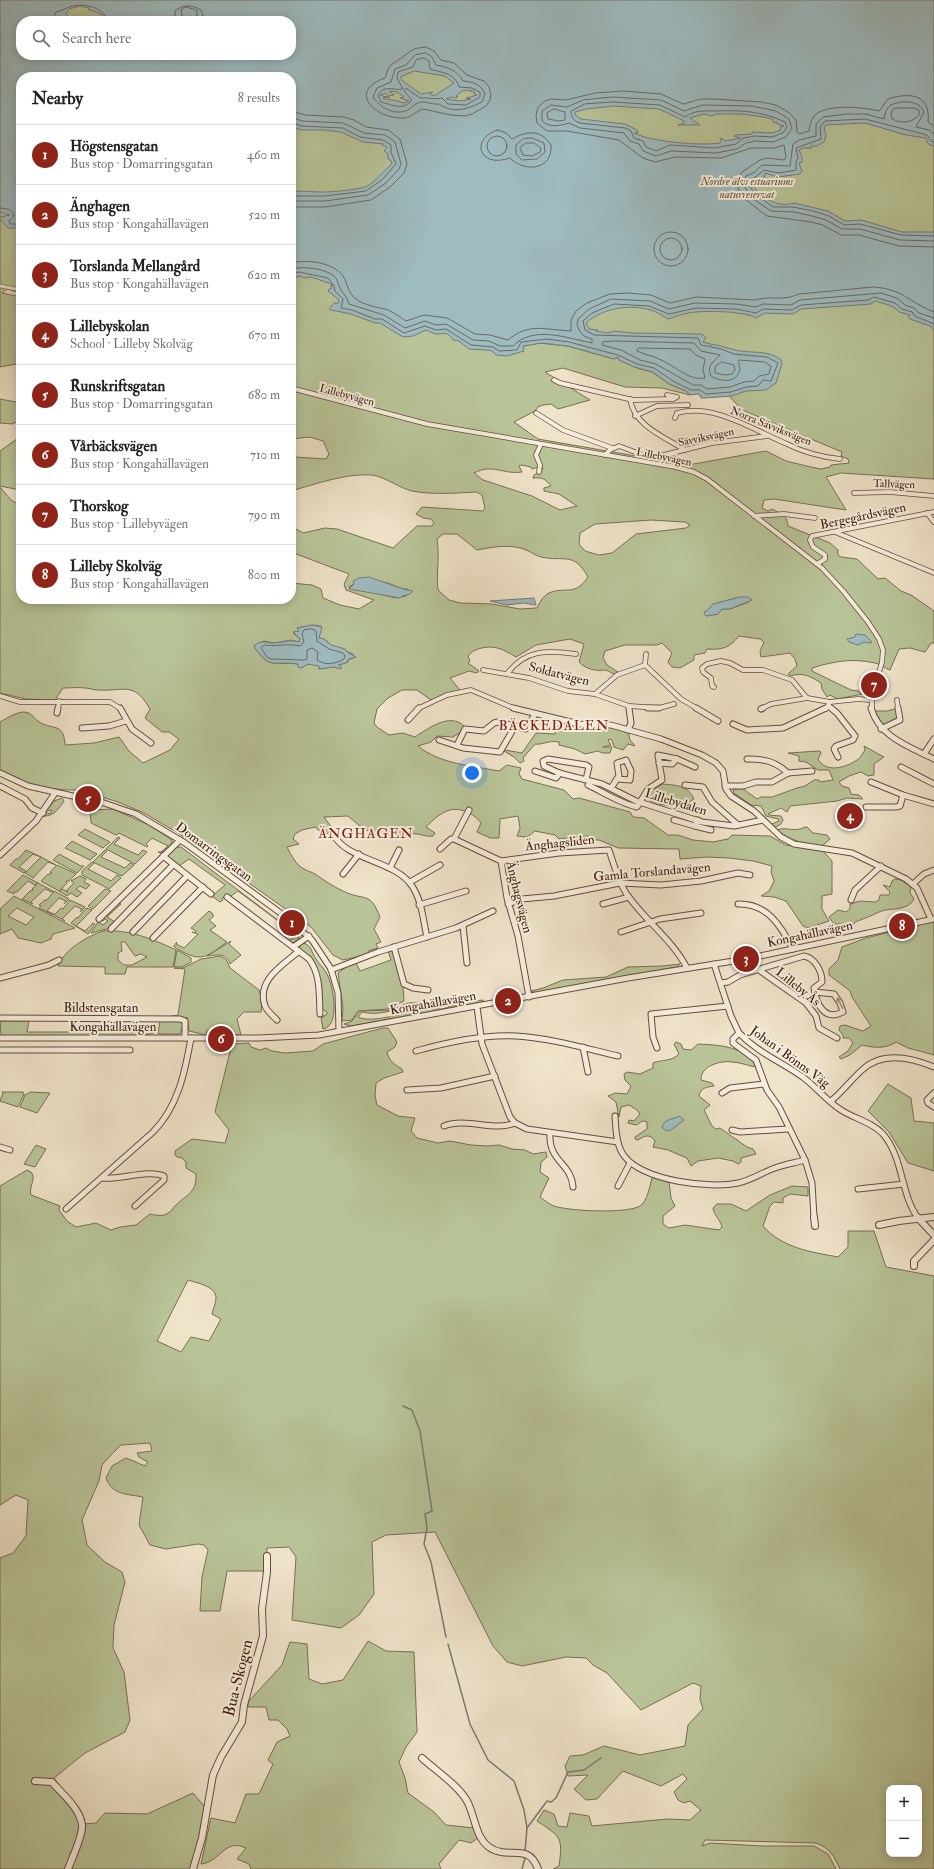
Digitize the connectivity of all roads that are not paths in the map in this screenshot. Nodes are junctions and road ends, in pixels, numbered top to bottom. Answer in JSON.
{"nodes":[{"id":1,"x":0,"y":286,"type":"edge"},
{"id":2,"x":16,"y":289,"type":"edge"},
{"id":3,"x":554,"y":380,"type":"dead end"},
{"id":4,"x":296,"y":389,"type":"edge"},
{"id":5,"x":667,"y":395,"type":"dead end"},
{"id":6,"x":630,"y":399,"type":"junction"},
{"id":7,"x":688,"y":405,"type":"dead end"},
{"id":8,"x":536,"y":413,"type":"dead end"},
{"id":9,"x":634,"y":416,"type":"junction"},
{"id":10,"x":675,"y":418,"type":"dead end"},
{"id":11,"x":767,"y":436,"type":"junction"},
{"id":12,"x":541,"y":444,"type":"junction"},
{"id":13,"x":612,"y":448,"type":"junction"},
{"id":14,"x":686,"y":450,"type":"junction"},
{"id":15,"x":605,"y":455,"type":"junction"},
{"id":16,"x":840,"y":459,"type":"dead end"},
{"id":17,"x":539,"y":472,"type":"dead end"},
{"id":18,"x":854,"y":494,"type":"dead end"},
{"id":19,"x":934,"y":496,"type":"edge"},
{"id":20,"x":934,"y":512,"type":"edge"},
{"id":21,"x":926,"y":513,"type":"junction"},
{"id":22,"x":754,"y":516,"type":"junction"},
{"id":23,"x":815,"y":518,"type":"dead end"},
{"id":24,"x":934,"y":522,"type":"edge"},
{"id":25,"x":834,"y":532,"type":"junction"},
{"id":26,"x":817,"y":564,"type":"junction"},
{"id":27,"x":934,"y":573,"type":"edge"},
{"id":28,"x":576,"y":654,"type":"dead end"},
{"id":29,"x":646,"y":654,"type":"dead end"},
{"id":30,"x":646,"y":665,"type":"junction"},
{"id":31,"x":483,"y":670,"type":"dead end"},
{"id":32,"x":507,"y":674,"type":"junction"},
{"id":33,"x":714,"y":687,"type":"dead end"},
{"id":34,"x":595,"y":694,"type":"junction"},
{"id":35,"x":0,"y":696,"type":"edge"},
{"id":36,"x":807,"y":698,"type":"junction"},
{"id":37,"x":870,"y":700,"type":"junction"},
{"id":38,"x":897,"y":700,"type":"dead end"},
{"id":39,"x":59,"y":701,"type":"junction"},
{"id":40,"x":674,"y":704,"type":"dead end"},
{"id":41,"x":829,"y":704,"type":"junction"},
{"id":42,"x":629,"y":706,"type":"junction"},
{"id":43,"x":761,"y":709,"type":"dead end"},
{"id":44,"x":57,"y":713,"type":"dead end"},
{"id":45,"x":536,"y":714,"type":"junction"},
{"id":46,"x":408,"y":720,"type":"dead end"},
{"id":47,"x":126,"y":721,"type":"junction"},
{"id":48,"x":718,"y":721,"type":"dead end"},
{"id":49,"x":733,"y":724,"type":"dead end"},
{"id":50,"x":515,"y":726,"type":"junction"},
{"id":51,"x":82,"y":728,"type":"dead end"},
{"id":52,"x":881,"y":729,"type":"junction"},
{"id":53,"x":628,"y":730,"type":"junction"},
{"id":54,"x":934,"y":739,"type":"edge"},
{"id":55,"x":439,"y":740,"type":"dead end"},
{"id":56,"x":152,"y":743,"type":"dead end"},
{"id":57,"x":456,"y":746,"type":"junction"},
{"id":58,"x":924,"y":754,"type":"junction"},
{"id":59,"x":838,"y":758,"type":"dead end"},
{"id":60,"x":677,"y":759,"type":"junction"},
{"id":61,"x":747,"y":759,"type":"dead end"},
{"id":62,"x":934,"y":759,"type":"edge"},
{"id":63,"x":659,"y":763,"type":"junction"},
{"id":64,"x":901,"y":766,"type":"dead end"},
{"id":65,"x":694,"y":767,"type":"dead end"},
{"id":66,"x":535,"y":771,"type":"dead end"},
{"id":67,"x":812,"y":771,"type":"dead end"},
{"id":68,"x":0,"y":773,"type":"edge"},
{"id":69,"x":560,"y":773,"type":"junction"},
{"id":70,"x":788,"y":773,"type":"junction"},
{"id":71,"x":586,"y":779,"type":"junction"},
{"id":72,"x":618,"y":779,"type":"junction"},
{"id":73,"x":871,"y":782,"type":"dead end"},
{"id":74,"x":934,"y":784,"type":"edge"},
{"id":75,"x":588,"y":785,"type":"dead end"},
{"id":76,"x":685,"y":785,"type":"dead end"},
{"id":77,"x":0,"y":786,"type":"edge"},
{"id":78,"x":725,"y":786,"type":"junction"},
{"id":79,"x":611,"y":788,"type":"junction"},
{"id":80,"x":56,"y":793,"type":"junction"},
{"id":81,"x":903,"y":795,"type":"junction"},
{"id":82,"x":640,"y":803,"type":"junction"},
{"id":83,"x":934,"y":804,"type":"edge"},
{"id":84,"x":866,"y":807,"type":"dead end"},
{"id":85,"x":469,"y":810,"type":"dead end"},
{"id":86,"x":43,"y":813,"type":"junction"},
{"id":87,"x":674,"y":820,"type":"dead end"},
{"id":88,"x":698,"y":820,"type":"junction"},
{"id":89,"x":764,"y":820,"type":"junction"},
{"id":90,"x":738,"y":825,"type":"junction"},
{"id":91,"x":695,"y":826,"type":"junction"},
{"id":92,"x":711,"y":830,"type":"dead end"},
{"id":93,"x":333,"y":834,"type":"dead end"},
{"id":94,"x":454,"y":839,"type":"junction"},
{"id":95,"x":180,"y":840,"type":"junction"},
{"id":96,"x":440,"y":849,"type":"dead end"},
{"id":97,"x":399,"y":850,"type":"dead end"},
{"id":98,"x":359,"y":854,"type":"junction"},
{"id":99,"x":0,"y":855,"type":"edge"},
{"id":100,"x":163,"y":856,"type":"junction"},
{"id":101,"x":501,"y":860,"type":"junction"},
{"id":102,"x":173,"y":865,"type":"junction"},
{"id":103,"x":440,"y":865,"type":"dead end"},
{"id":104,"x":881,"y":866,"type":"junction"},
{"id":105,"x":390,"y":868,"type":"junction"},
{"id":106,"x":934,"y":870,"type":"edge"},
{"id":107,"x":343,"y":874,"type":"dead end"},
{"id":108,"x":750,"y":875,"type":"dead end"},
{"id":109,"x":187,"y":876,"type":"junction"},
{"id":110,"x":410,"y":882,"type":"junction"},
{"id":111,"x":620,"y":883,"type":"junction"},
{"id":112,"x":912,"y":884,"type":"junction"},
{"id":113,"x":203,"y":887,"type":"junction"},
{"id":114,"x":466,"y":891,"type":"dead end"},
{"id":115,"x":211,"y":894,"type":"dead end"},
{"id":116,"x":227,"y":897,"type":"dead end"},
{"id":117,"x":629,"y":897,"type":"junction"},
{"id":118,"x":851,"y":900,"type":"dead end"},
{"id":119,"x":508,"y":904,"type":"junction"},
{"id":120,"x":603,"y":904,"type":"dead end"},
{"id":121,"x":738,"y":904,"type":"dead end"},
{"id":122,"x":419,"y":905,"type":"junction"},
{"id":123,"x":493,"y":911,"type":"dead end"},
{"id":124,"x":701,"y":913,"type":"dead end"},
{"id":125,"x":99,"y":919,"type":"dead end"},
{"id":126,"x":933,"y":919,"type":"edge"},
{"id":127,"x":653,"y":922,"type":"junction"},
{"id":128,"x":463,"y":926,"type":"junction"},
{"id":129,"x":111,"y":929,"type":"dead end"},
{"id":130,"x":133,"y":932,"type":"dead end"},
{"id":131,"x":621,"y":932,"type":"dead end"},
{"id":132,"x":309,"y":936,"type":"junction"},
{"id":133,"x":427,"y":937,"type":"junction"},
{"id":134,"x":153,"y":938,"type":"dead end"},
{"id":135,"x":293,"y":947,"type":"junction"},
{"id":136,"x":394,"y":947,"type":"junction"},
{"id":137,"x":793,"y":949,"type":"junction"},
{"id":138,"x":299,"y":951,"type":"junction"},
{"id":139,"x":59,"y":960,"type":"dead end"},
{"id":140,"x":467,"y":963,"type":"dead end"},
{"id":141,"x":714,"y":964,"type":"junction"},
{"id":142,"x":687,"y":968,"type":"junction"},
{"id":143,"x":331,"y":970,"type":"junction"},
{"id":144,"x":758,"y":970,"type":"junction"},
{"id":145,"x":0,"y":978,"type":"edge"},
{"id":146,"x":721,"y":983,"type":"junction"},
{"id":147,"x":428,"y":990,"type":"dead end"},
{"id":148,"x":815,"y":992,"type":"junction"},
{"id":149,"x":529,"y":997,"type":"junction"},
{"id":150,"x":728,"y":1006,"type":"junction"},
{"id":151,"x":477,"y":1007,"type":"junction"},
{"id":152,"x":320,"y":1014,"type":"dead end"},
{"id":153,"x":0,"y":1018,"type":"edge"},
{"id":154,"x":278,"y":1020,"type":"dead end"},
{"id":155,"x":339,"y":1031,"type":"junction"},
{"id":156,"x":739,"y":1033,"type":"junction"},
{"id":157,"x":0,"y":1038,"type":"edge"},
{"id":158,"x":185,"y":1038,"type":"junction"},
{"id":159,"x":192,"y":1038,"type":"junction"},
{"id":160,"x":481,"y":1038,"type":"junction"},
{"id":161,"x":837,"y":1038,"type":"dead end"},
{"id":162,"x":583,"y":1047,"type":"junction"},
{"id":163,"x":658,"y":1048,"type":"dead end"},
{"id":164,"x":0,"y":1050,"type":"edge"},
{"id":165,"x":130,"y":1050,"type":"dead end"},
{"id":166,"x":416,"y":1051,"type":"dead end"},
{"id":167,"x":618,"y":1056,"type":"dead end"},
{"id":168,"x":934,"y":1067,"type":"edge"},
{"id":169,"x":588,"y":1072,"type":"dead end"},
{"id":170,"x":495,"y":1076,"type":"junction"},
{"id":171,"x":764,"y":1084,"type":"junction"},
{"id":172,"x":407,"y":1090,"type":"dead end"},
{"id":173,"x":722,"y":1093,"type":"dead end"},
{"id":174,"x":934,"y":1093,"type":"edge"},
{"id":175,"x":831,"y":1101,"type":"junction"},
{"id":176,"x":934,"y":1107,"type":"edge"},
{"id":177,"x":615,"y":1116,"type":"dead end"},
{"id":178,"x":515,"y":1123,"type":"junction"},
{"id":179,"x":444,"y":1126,"type":"dead end"},
{"id":180,"x":788,"y":1129,"type":"junction"},
{"id":181,"x":732,"y":1130,"type":"dead end"},
{"id":182,"x":550,"y":1133,"type":"junction"},
{"id":183,"x":618,"y":1142,"type":"junction"},
{"id":184,"x":0,"y":1146,"type":"edge"},
{"id":185,"x":10,"y":1150,"type":"dead end"},
{"id":186,"x":805,"y":1160,"type":"junction"},
{"id":187,"x":630,"y":1163,"type":"junction"},
{"id":188,"x":102,"y":1178,"type":"junction"},
{"id":189,"x":904,"y":1184,"type":"junction"},
{"id":190,"x":618,"y":1186,"type":"dead end"},
{"id":191,"x":573,"y":1187,"type":"dead end"},
{"id":192,"x":858,"y":1189,"type":"dead end"},
{"id":193,"x":135,"y":1206,"type":"dead end"},
{"id":194,"x":66,"y":1210,"type":"dead end"},
{"id":195,"x":934,"y":1217,"type":"edge"},
{"id":196,"x":918,"y":1220,"type":"junction"},
{"id":197,"x":815,"y":1226,"type":"dead end"},
{"id":198,"x":879,"y":1226,"type":"dead end"},
{"id":199,"x":934,"y":1235,"type":"edge"},
{"id":200,"x":934,"y":1240,"type":"edge"},
{"id":201,"x":914,"y":1266,"type":"dead end"},
{"id":202,"x":267,"y":1556,"type":"dead end"},
{"id":203,"x":422,"y":1758,"type":"dead end"},
{"id":204,"x":35,"y":1781,"type":"dead end"},
{"id":205,"x":68,"y":1869,"type":"edge"},
{"id":206,"x":193,"y":1869,"type":"edge"},
{"id":207,"x":538,"y":1869,"type":"edge"}],
"edges":[{"from":1,"to":2,"type":"street"},
{"from":3,"to":6,"type":"street"},
{"from":4,"to":12,"type":"street","name":"Lillebyvägen"},
{"from":5,"to":6,"type":"street"},
{"from":6,"to":9,"type":"street"},
{"from":7,"to":9,"type":"street"},
{"from":8,"to":13,"type":"street","name":"Sävviksvägen"},
{"from":9,"to":14,"type":"street"},
{"from":10,"to":11,"type":"street","name":"Norra Sävviksvägen"},
{"from":11,"to":14,"type":"street","name":"Sävviksvägen"},
{"from":11,"to":16,"type":"street","name":"Norra Sävviksvägen"},
{"from":12,"to":15,"type":"street","name":"Lillebyvägen"},
{"from":12,"to":17,"type":"street"},
{"from":13,"to":14,"type":"street","name":"Sävviksvägen"},
{"from":13,"to":15,"type":"street"},
{"from":15,"to":22,"type":"street","name":"Lillebyvägen"},
{"from":18,"to":19,"type":"street","name":"Tallvägen"},
{"from":20,"to":21,"type":"street","name":"Bergegårdsvägen"},
{"from":21,"to":24,"type":"street"},
{"from":21,"to":25,"type":"street","name":"Bergegårdsvägen"},
{"from":22,"to":23,"type":"street"},
{"from":22,"to":26,"type":"street","name":"Lillebyvägen"},
{"from":25,"to":26,"type":"street","name":"Bergegårdsvägen"},
{"from":25,"to":27,"type":"street"},
{"from":26,"to":37,"type":"street","name":"Lillebyvägen"},
{"from":28,"to":32,"type":"street"},
{"from":29,"to":30,"type":"street"},
{"from":30,"to":34,"type":"street"},
{"from":30,"to":48,"type":"street"},
{"from":31,"to":32,"type":"street","name":"Soldatvägen"},
{"from":32,"to":34,"type":"street","name":"Soldatvägen"},
{"from":33,"to":36,"type":"street"},
{"from":34,"to":42,"type":"street","name":"Soldatvägen"},
{"from":35,"to":39,"type":"street"},
{"from":36,"to":41,"type":"street"},
{"from":36,"to":43,"type":"street"},
{"from":37,"to":41,"type":"street"},
{"from":37,"to":52,"type":"street"},
{"from":38,"to":52,"type":"street"},
{"from":39,"to":44,"type":"street"},
{"from":39,"to":47,"type":"street"},
{"from":40,"to":42,"type":"street","name":"Soldatvägen"},
{"from":41,"to":49,"type":"street"},
{"from":41,"to":59,"type":"street"},
{"from":42,"to":53,"type":"street"},
{"from":45,"to":46,"type":"street"},
{"from":45,"to":50,"type":"street"},
{"from":45,"to":53,"type":"street"},
{"from":47,"to":51,"type":"street"},
{"from":47,"to":56,"type":"street"},
{"from":50,"to":57,"type":"street"},
{"from":50,"to":57,"type":"street"},
{"from":52,"to":58,"type":"street"},
{"from":53,"to":78,"type":"street"},
{"from":54,"to":58,"type":"street"},
{"from":55,"to":57,"type":"street"},
{"from":58,"to":62,"type":"street"},
{"from":60,"to":63,"type":"street"},
{"from":60,"to":63,"type":"street"},
{"from":60,"to":65,"type":"street"},
{"from":61,"to":70,"type":"street"},
{"from":63,"to":82,"type":"street"},
{"from":64,"to":74,"type":"street"},
{"from":66,"to":69,"type":"street"},
{"from":67,"to":70,"type":"street"},
{"from":68,"to":80,"type":"street","name":"Domarringsgatan"},
{"from":69,"to":71,"type":"street","name":"Lillebydalen"},
{"from":69,"to":71,"type":"street","name":"Lillebydalen"},
{"from":70,"to":78,"type":"street"},
{"from":71,"to":79,"type":"street","name":"Lillebydalen"},
{"from":72,"to":72,"type":"street"},
{"from":72,"to":79,"type":"street"},
{"from":73,"to":81,"type":"street"},
{"from":75,"to":82,"type":"street"},
{"from":76,"to":90,"type":"street"},
{"from":77,"to":86,"type":"street"},
{"from":78,"to":89,"type":"street"},
{"from":79,"to":82,"type":"street","name":"Lillebydalen"},
{"from":80,"to":86,"type":"street"},
{"from":80,"to":95,"type":"street","name":"Domarringsgatan"},
{"from":81,"to":83,"type":"street"},
{"from":81,"to":84,"type":"street"},
{"from":82,"to":88,"type":"street","name":"Lillebydalen"},
{"from":85,"to":94,"type":"street"},
{"from":86,"to":99,"type":"street"},
{"from":87,"to":91,"type":"street"},
{"from":88,"to":90,"type":"street","name":"Lillebydalen"},
{"from":88,"to":91,"type":"street"},
{"from":89,"to":90,"type":"street","name":"Lillebydalen"},
{"from":89,"to":104,"type":"street"},
{"from":91,"to":92,"type":"street"},
{"from":93,"to":98,"type":"street"},
{"from":94,"to":96,"type":"street"},
{"from":94,"to":101,"type":"street","name":"Änghagsvägen"},
{"from":95,"to":100,"type":"street"},
{"from":95,"to":132,"type":"street","name":"Domarringsgatan"},
{"from":97,"to":105,"type":"street"},
{"from":98,"to":105,"type":"street"},
{"from":98,"to":107,"type":"street"},
{"from":100,"to":102,"type":"street"},
{"from":100,"to":125,"type":"street"},
{"from":101,"to":111,"type":"street","name":"Änghagsliden"},
{"from":101,"to":119,"type":"street","name":"Änghagsvägen"},
{"from":102,"to":109,"type":"street"},
{"from":102,"to":129,"type":"street"},
{"from":103,"to":110,"type":"street"},
{"from":104,"to":112,"type":"street"},
{"from":104,"to":118,"type":"street"},
{"from":105,"to":110,"type":"street"},
{"from":106,"to":112,"type":"street"},
{"from":108,"to":111,"type":"street","name":"Gamla Torslandavägen"},
{"from":109,"to":113,"type":"street"},
{"from":109,"to":130,"type":"street"},
{"from":110,"to":122,"type":"street"},
{"from":111,"to":117,"type":"street"},
{"from":111,"to":119,"type":"street","name":"Gamla Torslandavägen"},
{"from":112,"to":126,"type":"street"},
{"from":113,"to":115,"type":"street"},
{"from":113,"to":134,"type":"street"},
{"from":114,"to":122,"type":"street"},
{"from":116,"to":135,"type":"street"},
{"from":117,"to":120,"type":"street"},
{"from":117,"to":127,"type":"street"},
{"from":119,"to":149,"type":"street","name":"Änghagsvägen"},
{"from":121,"to":137,"type":"street"},
{"from":122,"to":133,"type":"street"},
{"from":123,"to":128,"type":"street"},
{"from":124,"to":127,"type":"street"},
{"from":126,"to":137,"type":"street","name":"Kongahällavägen"},
{"from":127,"to":131,"type":"street"},
{"from":127,"to":142,"type":"street"},
{"from":128,"to":133,"type":"street"},
{"from":128,"to":140,"type":"street"},
{"from":132,"to":135,"type":"street"},
{"from":132,"to":143,"type":"street","name":"Domarringsgatan"},
{"from":133,"to":136,"type":"street"},
{"from":135,"to":138,"type":"street"},
{"from":136,"to":143,"type":"street"},
{"from":136,"to":147,"type":"street"},
{"from":137,"to":141,"type":"street","name":"Kongahällavägen"},
{"from":138,"to":152,"type":"street"},
{"from":138,"to":154,"type":"street"},
{"from":139,"to":145,"type":"street"},
{"from":141,"to":142,"type":"street","name":"Kongahällavägen"},
{"from":141,"to":146,"type":"street"},
{"from":142,"to":149,"type":"street","name":"Kongahällavägen"},
{"from":143,"to":155,"type":"street","name":"Domarringsgatan"},
{"from":144,"to":146,"type":"street","name":"Lilleby Ås"},
{"from":144,"to":148,"type":"street","name":"Lilleby Ås"},
{"from":144,"to":161,"type":"street","name":"Lilleby Ås"},
{"from":146,"to":150,"type":"street"},
{"from":148,"to":148,"type":"street","name":"Lilleby Ås","one_way":true},
{"from":149,"to":151,"type":"street","name":"Kongahällavägen"},
{"from":150,"to":156,"type":"street"},
{"from":150,"to":163,"type":"street"},
{"from":151,"to":155,"type":"street","name":"Kongahällavägen"},
{"from":151,"to":160,"type":"street"},
{"from":153,"to":158,"type":"street","name":"Bildstensgatan"},
{"from":155,"to":159,"type":"street","name":"Kongahällavägen"},
{"from":156,"to":171,"type":"street"},
{"from":156,"to":175,"type":"street","name":"Johan i Bönns Väg"},
{"from":157,"to":158,"type":"street","name":"Kongahällavägen"},
{"from":158,"to":159,"type":"street","name":"Kongahällavägen"},
{"from":159,"to":188,"type":"street"},
{"from":160,"to":162,"type":"street"},
{"from":160,"to":166,"type":"street"},
{"from":160,"to":170,"type":"street"},
{"from":162,"to":167,"type":"street"},
{"from":162,"to":169,"type":"street"},
{"from":164,"to":165,"type":"street"},
{"from":168,"to":175,"type":"street"},
{"from":170,"to":172,"type":"street"},
{"from":170,"to":178,"type":"street"},
{"from":171,"to":173,"type":"street"},
{"from":171,"to":180,"type":"street"},
{"from":174,"to":176,"type":"street"},
{"from":175,"to":189,"type":"street","name":"Johan i Bönns Väg"},
{"from":177,"to":183,"type":"street"},
{"from":178,"to":179,"type":"street"},
{"from":178,"to":182,"type":"street"},
{"from":180,"to":181,"type":"street"},
{"from":180,"to":186,"type":"street"},
{"from":182,"to":183,"type":"street"},
{"from":182,"to":191,"type":"street"},
{"from":183,"to":187,"type":"street"},
{"from":184,"to":185,"type":"street"},
{"from":186,"to":187,"type":"street"},
{"from":186,"to":197,"type":"street"},
{"from":187,"to":190,"type":"street"},
{"from":188,"to":193,"type":"street"},
{"from":188,"to":194,"type":"street"},
{"from":189,"to":192,"type":"street"},
{"from":189,"to":196,"type":"street","name":"Johan i Bönns Väg"},
{"from":195,"to":196,"type":"street"},
{"from":196,"to":198,"type":"street"},
{"from":196,"to":199,"type":"street","name":"Johan i Bönns Väg"},
{"from":200,"to":201,"type":"street"},
{"from":202,"to":206,"type":"street","name":"Bua-Skogen"},
{"from":203,"to":207,"type":"street"},
{"from":204,"to":205,"type":"street"}]}
